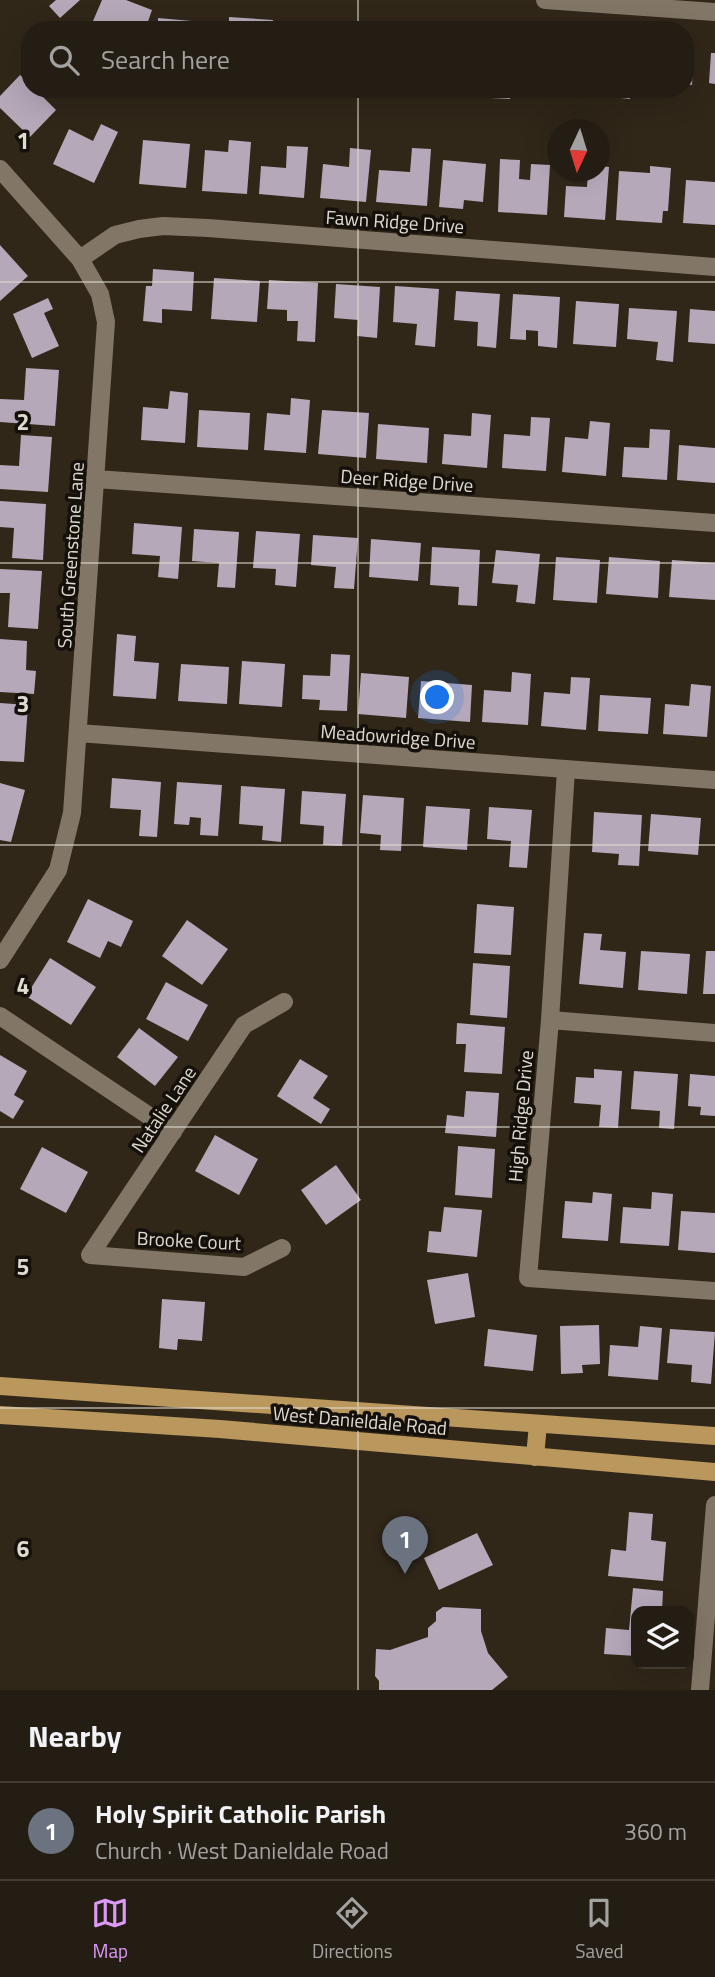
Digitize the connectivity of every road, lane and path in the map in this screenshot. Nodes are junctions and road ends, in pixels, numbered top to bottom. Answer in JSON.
{"nodes":[{"id":1,"x":545,"y":0,"type":"edge"},
{"id":2,"x":715,"y":12,"type":"edge"},
{"id":3,"x":0,"y":169,"type":"edge"},
{"id":4,"x":80,"y":259,"type":"junction"},
{"id":5,"x":715,"y":267,"type":"edge"},
{"id":6,"x":96,"y":479,"type":"junction"},
{"id":7,"x":715,"y":523,"type":"edge"},
{"id":8,"x":78,"y":733,"type":"junction"},
{"id":9,"x":566,"y":770,"type":"junction"},
{"id":10,"x":715,"y":780,"type":"edge"},
{"id":11,"x":0,"y":960,"type":"edge"},
{"id":12,"x":284,"y":1002,"type":"dead end"},
{"id":13,"x":0,"y":1016,"type":"edge"},
{"id":14,"x":550,"y":1020,"type":"junction"},
{"id":15,"x":715,"y":1033,"type":"edge"},
{"id":16,"x":173,"y":1132,"type":"junction"},
{"id":17,"x":282,"y":1248,"type":"dead end"},
{"id":18,"x":90,"y":1255,"type":"joint"},
{"id":19,"x":715,"y":1291,"type":"edge"},
{"id":20,"x":0,"y":1386,"type":"edge"},
{"id":21,"x":127,"y":1395,"type":"junction"},
{"id":22,"x":338,"y":1410,"type":"junction"},
{"id":23,"x":0,"y":1415,"type":"edge"},
{"id":24,"x":125,"y":1423,"type":"junction"},
{"id":25,"x":538,"y":1424,"type":"junction"},
{"id":26,"x":715,"y":1436,"type":"edge"},
{"id":27,"x":336,"y":1439,"type":"junction"},
{"id":28,"x":535,"y":1457,"type":"junction"},
{"id":29,"x":715,"y":1472,"type":"edge"},
{"id":30,"x":715,"y":1505,"type":"edge"},
{"id":31,"x":711,"y":1603,"type":"edge"},
{"id":32,"x":700,"y":1690,"type":"edge"}],
"edges":[{"from":1,"to":2,"type":"street"},
{"from":3,"to":4,"type":"street","name":"South Greenstone Lane"},
{"from":4,"to":5,"type":"street","name":"Fawn Ridge Drive"},
{"from":4,"to":6,"type":"street","name":"South Greenstone Lane"},
{"from":6,"to":7,"type":"street","name":"Deer Ridge Drive"},
{"from":6,"to":8,"type":"street","name":"South Greenstone Lane"},
{"from":8,"to":9,"type":"street","name":"Meadowridge Drive"},
{"from":8,"to":11,"type":"street","name":"South Greenstone Lane"},
{"from":9,"to":10,"type":"street","name":"Meadowridge Drive"},
{"from":9,"to":14,"type":"street","name":"High Ridge Drive"},
{"from":12,"to":16,"type":"street","name":"Natalie Lane"},
{"from":13,"to":16,"type":"street"},
{"from":14,"to":15,"type":"street"},
{"from":14,"to":19,"type":"street","name":"High Ridge Drive"},
{"from":16,"to":18,"type":"street","name":"Natalie Lane"},
{"from":17,"to":18,"type":"street","name":"Brooke Court"},
{"from":20,"to":21,"type":"main road","name":"West Danieldale Road"},
{"from":21,"to":22,"type":"main road","name":"West Danieldale Road"},
{"from":21,"to":24,"type":"main road"},
{"from":22,"to":25,"type":"main road","name":"West Danieldale Road"},
{"from":22,"to":27,"type":"main road"},
{"from":23,"to":24,"type":"main road","name":"West Danieldale Road"},
{"from":24,"to":27,"type":"main road","name":"West Danieldale Road"},
{"from":25,"to":26,"type":"main road","name":"West Danieldale Road"},
{"from":25,"to":28,"type":"main road"},
{"from":27,"to":28,"type":"main road","name":"West Danieldale Road"},
{"from":28,"to":29,"type":"main road","name":"West Danieldale Road"},
{"from":30,"to":31,"type":"street"},
{"from":31,"to":32,"type":"street"}]}
